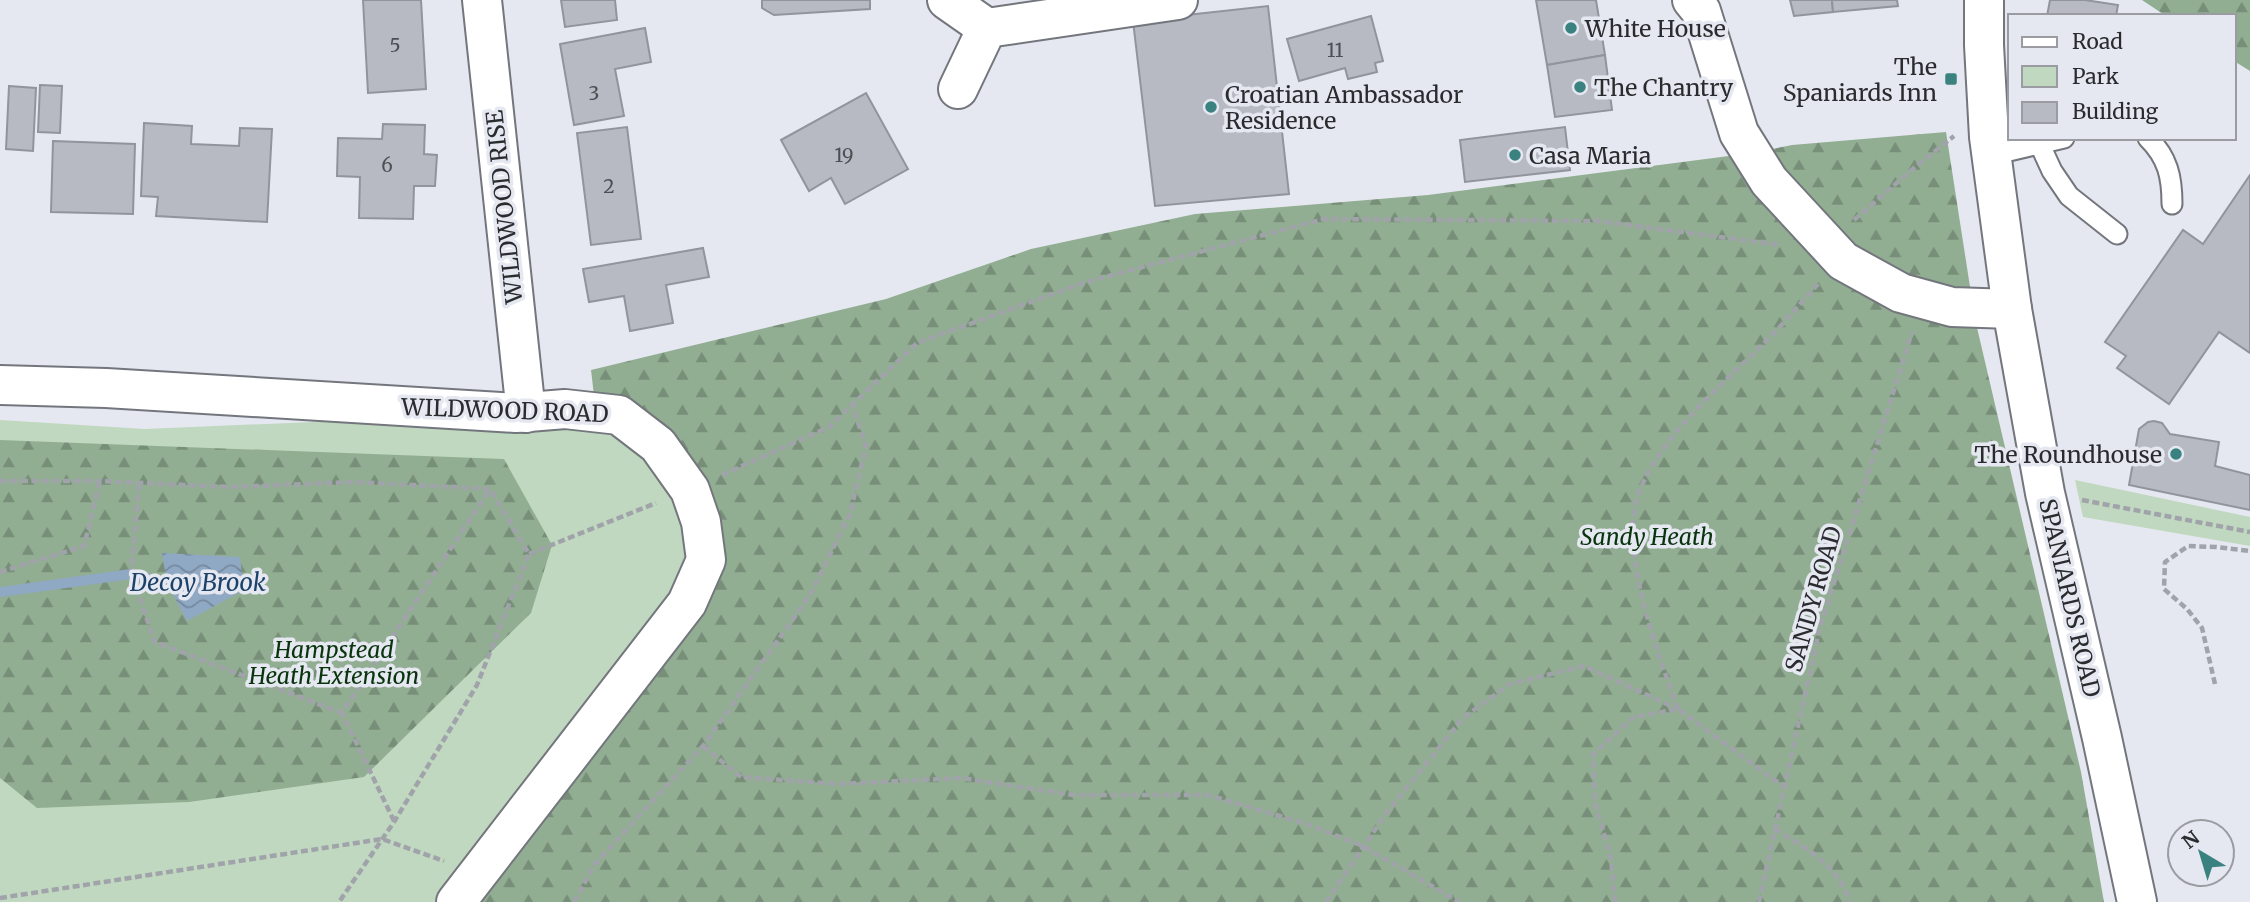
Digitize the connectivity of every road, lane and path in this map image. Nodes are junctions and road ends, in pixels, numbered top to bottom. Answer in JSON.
{"nodes":[{"id":1,"x":482,"y":0,"type":"edge"},
{"id":2,"x":947,"y":0,"type":"edge"},
{"id":3,"x":1178,"y":0,"type":"edge"},
{"id":4,"x":1692,"y":0,"type":"edge"},
{"id":5,"x":1984,"y":0,"type":"edge"},
{"id":6,"x":987,"y":27,"type":"junction"},
{"id":7,"x":958,"y":89,"type":"dead end"},
{"id":8,"x":1955,"y":136,"type":"dead end"},
{"id":9,"x":2057,"y":140,"type":"edge"},
{"id":10,"x":2150,"y":140,"type":"edge"},
{"id":11,"x":2040,"y":145,"type":"junction"},
{"id":12,"x":1992,"y":155,"type":"junction"},
{"id":13,"x":2172,"y":204,"type":"dead end"},
{"id":14,"x":2117,"y":234,"type":"dead end"},
{"id":15,"x":1781,"y":245,"type":"dead end"},
{"id":16,"x":1829,"y":246,"type":"junction"},
{"id":17,"x":1818,"y":284,"type":"dead end"},
{"id":18,"x":2012,"y":309,"type":"junction"},
{"id":19,"x":1915,"y":324,"type":"dead end"},
{"id":20,"x":0,"y":385,"type":"edge"},
{"id":21,"x":852,"y":405,"type":"junction"},
{"id":22,"x":526,"y":413,"type":"junction"},
{"id":23,"x":0,"y":481,"type":"edge"},
{"id":24,"x":100,"y":481,"type":"junction"},
{"id":25,"x":139,"y":484,"type":"junction"},
{"id":26,"x":490,"y":489,"type":"junction"},
{"id":27,"x":690,"y":490,"type":"junction"},
{"id":28,"x":2075,"y":499,"type":"dead end"},
{"id":29,"x":2250,"y":531,"type":"edge"},
{"id":30,"x":2250,"y":551,"type":"edge"},
{"id":31,"x":529,"y":554,"type":"junction"},
{"id":32,"x":0,"y":572,"type":"edge"},
{"id":33,"x":2215,"y":684,"type":"dead end"},
{"id":34,"x":1678,"y":709,"type":"junction"},
{"id":35,"x":342,"y":713,"type":"junction"},
{"id":36,"x":703,"y":746,"type":"junction"},
{"id":37,"x":1784,"y":787,"type":"junction"},
{"id":38,"x":394,"y":822,"type":"junction"},
{"id":39,"x":1775,"y":829,"type":"junction"},
{"id":40,"x":382,"y":839,"type":"junction"},
{"id":41,"x":1363,"y":846,"type":"junction"},
{"id":42,"x":467,"y":887,"type":"edge"},
{"id":43,"x":0,"y":898,"type":"edge"},
{"id":44,"x":339,"y":902,"type":"edge"},
{"id":45,"x":574,"y":902,"type":"edge"},
{"id":46,"x":1326,"y":902,"type":"edge"},
{"id":47,"x":1459,"y":902,"type":"edge"},
{"id":48,"x":1615,"y":902,"type":"edge"},
{"id":49,"x":1759,"y":902,"type":"edge"},
{"id":50,"x":1850,"y":902,"type":"edge"},
{"id":51,"x":2137,"y":902,"type":"edge"}],
"edges":[{"from":1,"to":22,"type":"street","name":"WILDWOOD RISE"},
{"from":2,"to":6,"type":"street"},
{"from":3,"to":6,"type":"street"},
{"from":4,"to":16,"type":"street"},
{"from":5,"to":12,"type":"street","name":"SPANIARDS ROAD"},
{"from":6,"to":7,"type":"street"},
{"from":8,"to":16,"type":"path"},
{"from":9,"to":11,"type":"lane"},
{"from":10,"to":13,"type":"lane"},
{"from":11,"to":12,"type":"lane"},
{"from":11,"to":14,"type":"lane"},
{"from":12,"to":18,"type":"street","name":"SPANIARDS ROAD"},
{"from":15,"to":21,"type":"path"},
{"from":16,"to":18,"type":"street"},
{"from":17,"to":34,"type":"path"},
{"from":18,"to":51,"type":"street","name":"SPANIARDS ROAD"},
{"from":19,"to":37,"type":"path","name":"SANDY ROAD"},
{"from":20,"to":22,"type":"street","name":"WILDWOOD ROAD"},
{"from":21,"to":27,"type":"path"},
{"from":21,"to":36,"type":"path"},
{"from":22,"to":27,"type":"street","name":"WILDWOOD ROAD"},
{"from":23,"to":24,"type":"path"},
{"from":24,"to":25,"type":"path"},
{"from":24,"to":32,"type":"path"},
{"from":25,"to":26,"type":"path"},
{"from":25,"to":35,"type":"path"},
{"from":26,"to":31,"type":"path"},
{"from":26,"to":35,"type":"path"},
{"from":27,"to":31,"type":"path"},
{"from":27,"to":42,"type":"street","name":"WILDWOOD ROAD"},
{"from":28,"to":29,"type":"path"},
{"from":30,"to":33,"type":"path"},
{"from":31,"to":38,"type":"path"},
{"from":34,"to":37,"type":"path"},
{"from":34,"to":41,"type":"path"},
{"from":34,"to":48,"type":"path"},
{"from":35,"to":38,"type":"path"},
{"from":36,"to":41,"type":"path"},
{"from":36,"to":45,"type":"path"},
{"from":37,"to":39,"type":"path","name":"SANDY ROAD"},
{"from":38,"to":40,"type":"path"},
{"from":39,"to":49,"type":"path","name":"SANDY ROAD"},
{"from":39,"to":50,"type":"path"},
{"from":40,"to":42,"type":"path"},
{"from":40,"to":43,"type":"path"},
{"from":40,"to":44,"type":"path"},
{"from":41,"to":46,"type":"path"},
{"from":41,"to":47,"type":"path"}]}
